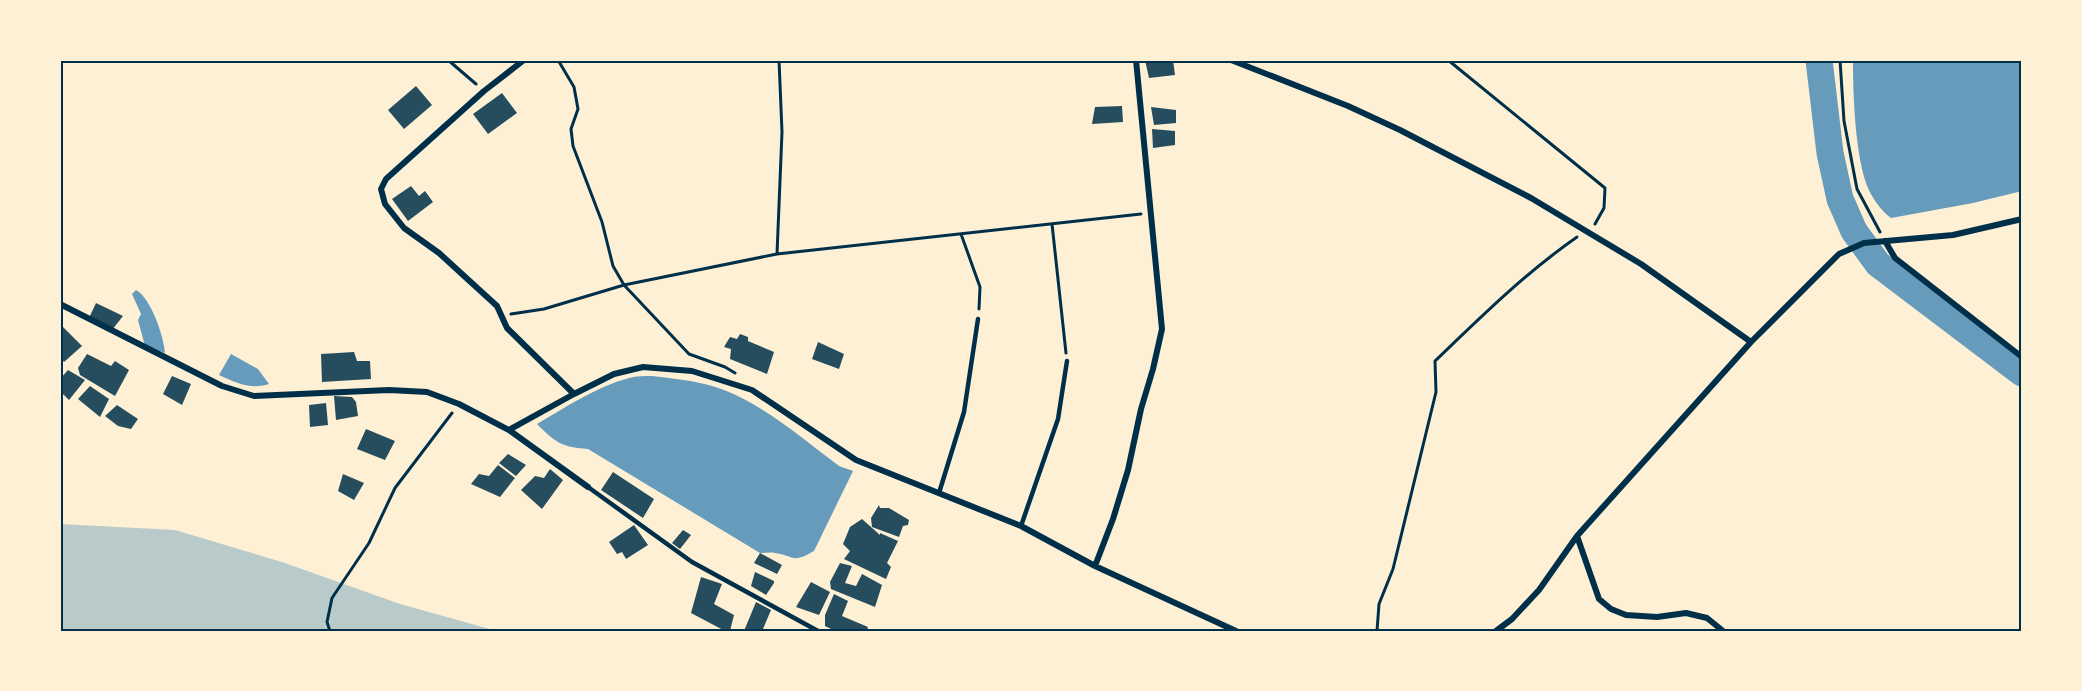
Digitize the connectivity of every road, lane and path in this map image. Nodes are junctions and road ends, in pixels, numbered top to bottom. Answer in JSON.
{"nodes":[{"id":1,"x":448,"y":60,"type":"edge"},
{"id":2,"x":524,"y":60,"type":"edge"},
{"id":3,"x":558,"y":60,"type":"edge"},
{"id":4,"x":779,"y":60,"type":"edge"},
{"id":5,"x":1136,"y":60,"type":"edge"},
{"id":6,"x":1231,"y":60,"type":"edge"},
{"id":7,"x":1448,"y":60,"type":"edge"},
{"id":8,"x":1840,"y":60,"type":"edge"},
{"id":9,"x":484,"y":91,"type":"junction"},
{"id":10,"x":1151,"y":213,"type":"junction"},
{"id":11,"x":2022,"y":219,"type":"edge"},
{"id":12,"x":1052,"y":224,"type":"junction"},
{"id":13,"x":1587,"y":230,"type":"junction"},
{"id":14,"x":961,"y":234,"type":"junction"},
{"id":15,"x":1885,"y":241,"type":"junction"},
{"id":16,"x":777,"y":254,"type":"junction"},
{"id":17,"x":624,"y":285,"type":"junction"},
{"id":18,"x":60,"y":304,"type":"edge"},
{"id":19,"x":501,"y":315,"type":"junction"},
{"id":20,"x":978,"y":319,"type":"joint"},
{"id":21,"x":1751,"y":342,"type":"junction"},
{"id":22,"x":2022,"y":357,"type":"edge"},
{"id":23,"x":1067,"y":361,"type":"joint"},
{"id":24,"x":739,"y":375,"type":"dead end"},
{"id":25,"x":573,"y":394,"type":"junction"},
{"id":26,"x":459,"y":404,"type":"junction"},
{"id":27,"x":508,"y":430,"type":"junction"},
{"id":28,"x":588,"y":487,"type":"joint"},
{"id":29,"x":939,"y":493,"type":"junction"},
{"id":30,"x":1022,"y":526,"type":"junction"},
{"id":31,"x":1577,"y":536,"type":"junction"},
{"id":32,"x":1095,"y":566,"type":"junction"},
{"id":33,"x":330,"y":631,"type":"edge"},
{"id":34,"x":818,"y":631,"type":"edge"},
{"id":35,"x":1236,"y":631,"type":"edge"},
{"id":36,"x":1377,"y":631,"type":"edge"},
{"id":37,"x":1496,"y":631,"type":"edge"},
{"id":38,"x":1723,"y":631,"type":"edge"}],
"edges":[{"from":1,"to":9,"type":"path"},
{"from":2,"to":9,"type":"street"},
{"from":3,"to":17,"type":"path"},
{"from":4,"to":16,"type":"path"},
{"from":5,"to":10,"type":"street"},
{"from":6,"to":13,"type":"street"},
{"from":7,"to":13,"type":"path"},
{"from":8,"to":15,"type":"path"},
{"from":9,"to":19,"type":"street"},
{"from":10,"to":12,"type":"path"},
{"from":10,"to":32,"type":"street"},
{"from":11,"to":15,"type":"street"},
{"from":12,"to":14,"type":"path"},
{"from":12,"to":23,"type":"path"},
{"from":13,"to":21,"type":"street"},
{"from":13,"to":36,"type":"path"},
{"from":14,"to":16,"type":"path"},
{"from":14,"to":20,"type":"path"},
{"from":15,"to":21,"type":"street"},
{"from":15,"to":22,"type":"street"},
{"from":16,"to":17,"type":"path"},
{"from":17,"to":19,"type":"path"},
{"from":17,"to":24,"type":"path"},
{"from":18,"to":26,"type":"street"},
{"from":19,"to":25,"type":"street"},
{"from":20,"to":29,"type":"lane"},
{"from":21,"to":31,"type":"street"},
{"from":23,"to":30,"type":"lane"},
{"from":25,"to":27,"type":"street"},
{"from":25,"to":29,"type":"street"},
{"from":26,"to":27,"type":"street"},
{"from":26,"to":33,"type":"path"},
{"from":27,"to":28,"type":"street"},
{"from":28,"to":34,"type":"lane"},
{"from":29,"to":30,"type":"street"},
{"from":30,"to":32,"type":"street"},
{"from":31,"to":37,"type":"street"},
{"from":31,"to":38,"type":"street"},
{"from":32,"to":35,"type":"street"}]}
